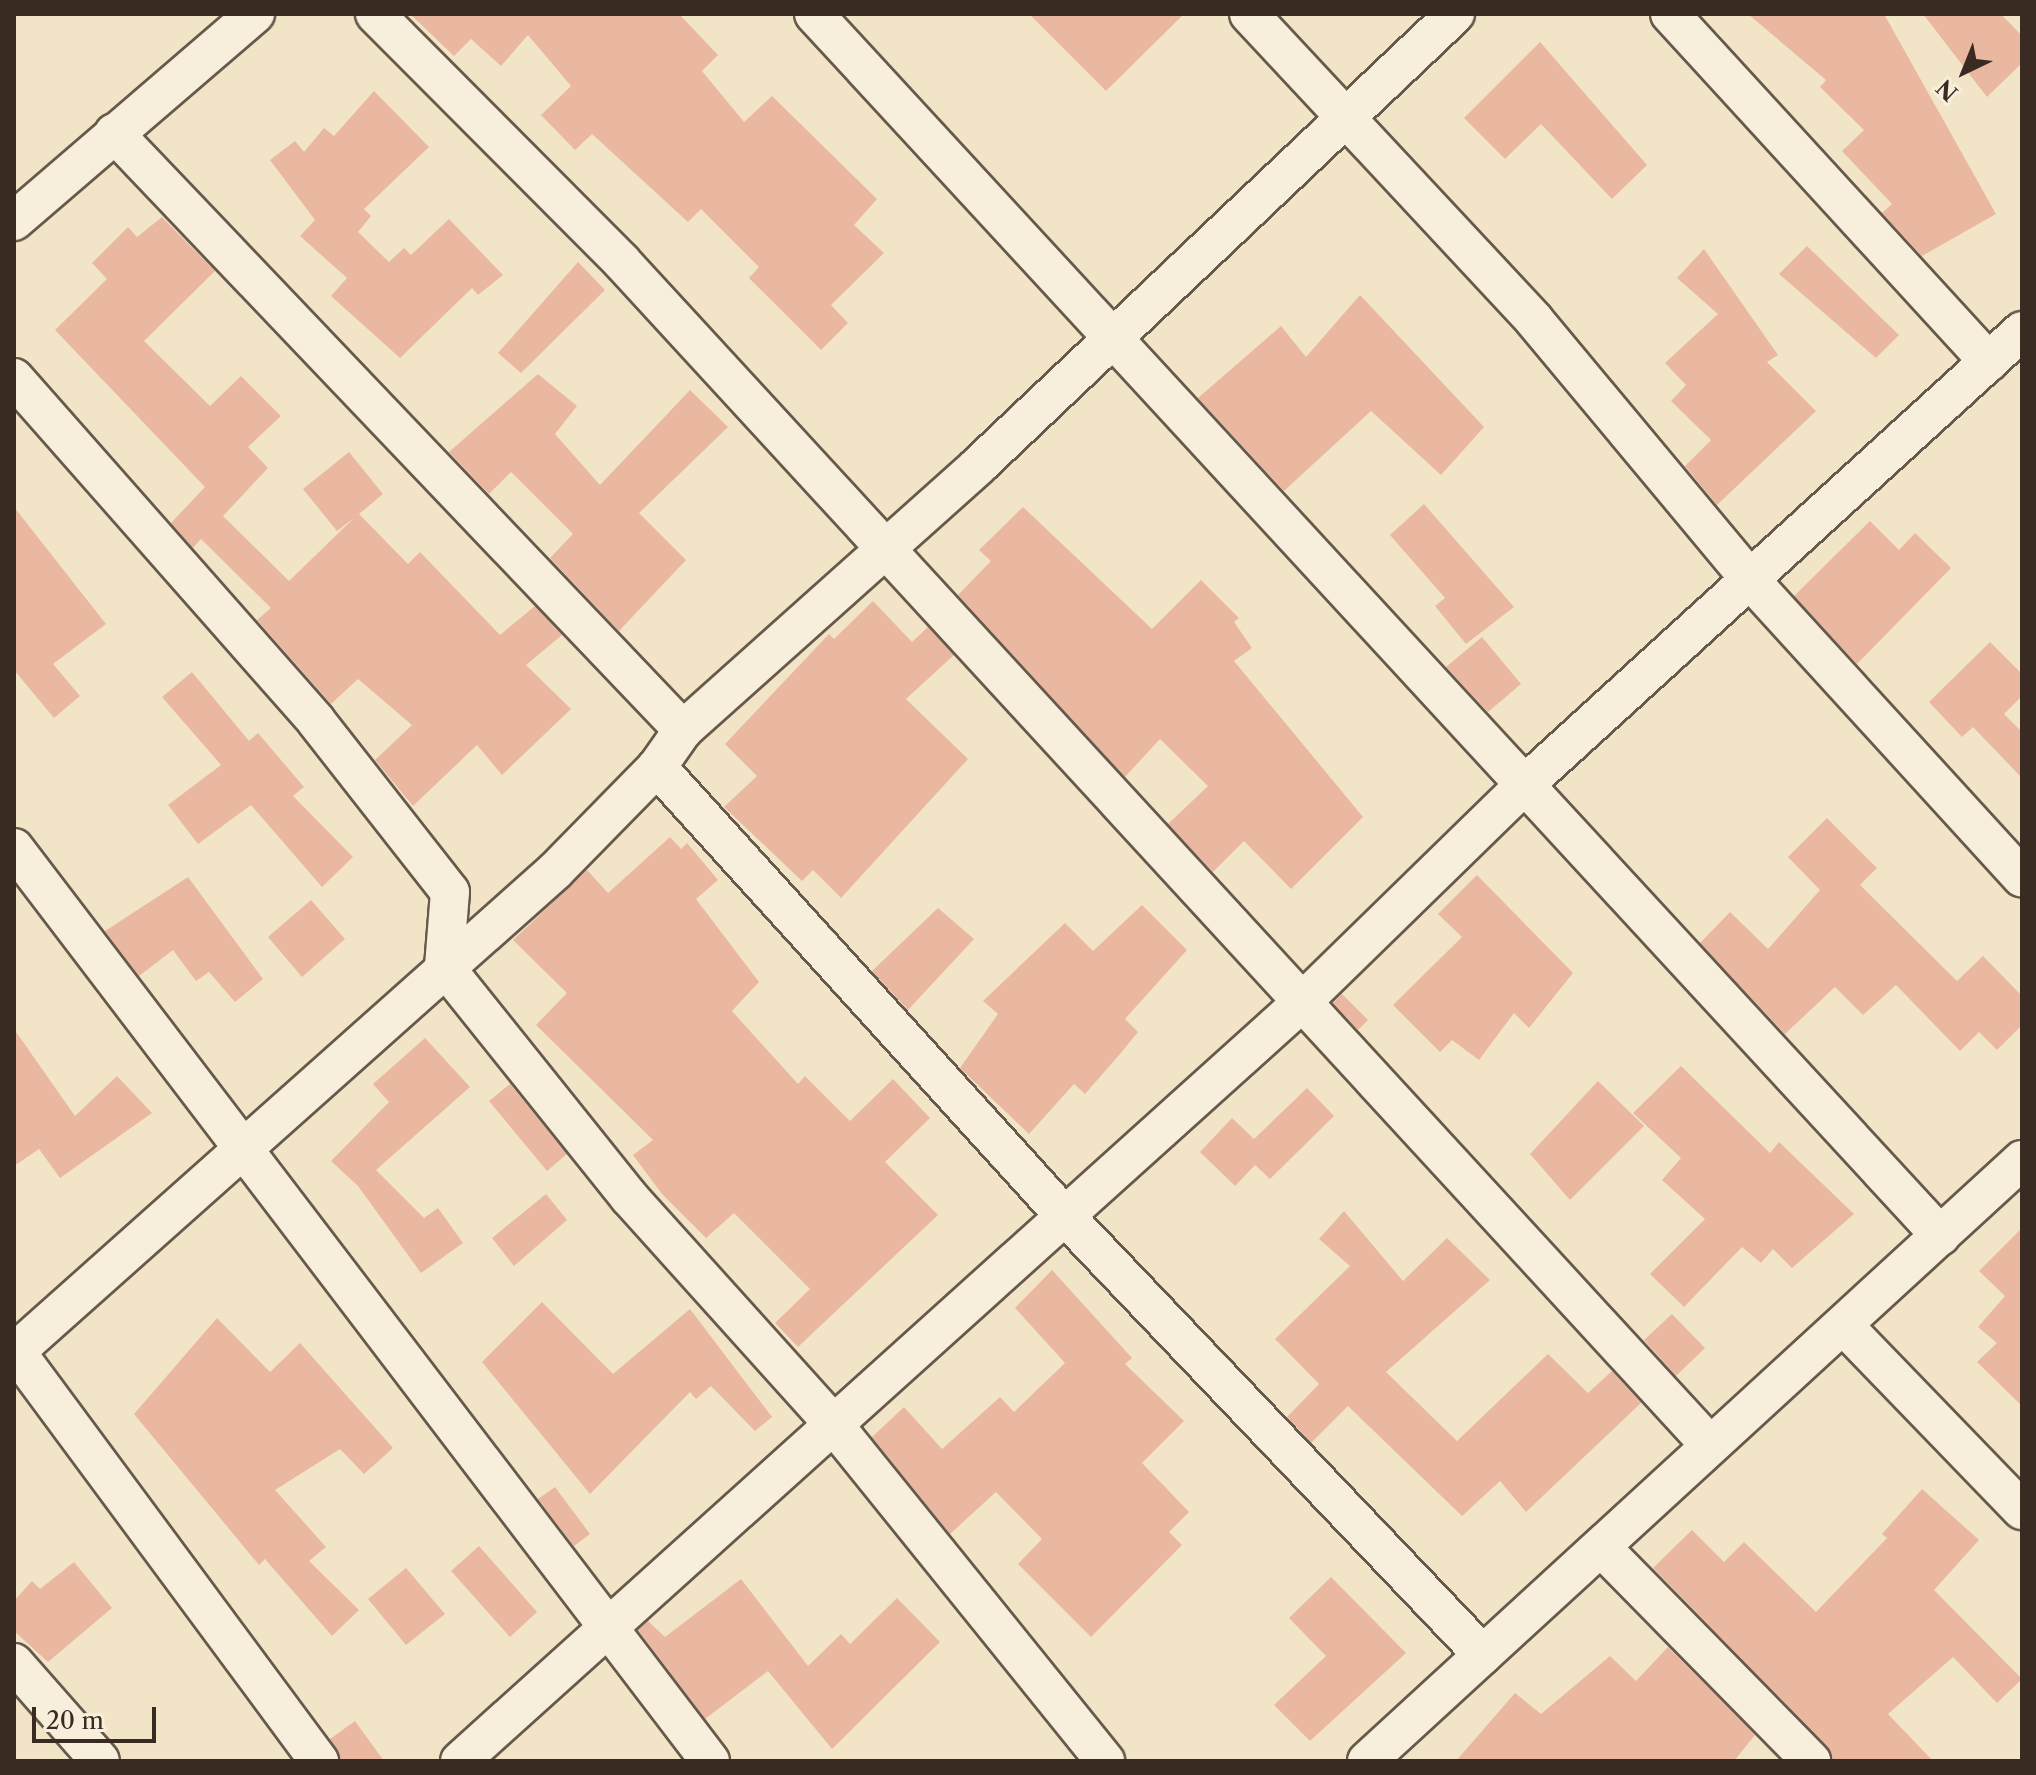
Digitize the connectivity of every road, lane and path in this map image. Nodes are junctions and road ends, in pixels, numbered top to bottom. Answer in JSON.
{"nodes":[{"id":1,"x":255,"y":14,"type":"edge"},
{"id":2,"x":375,"y":14,"type":"edge"},
{"id":3,"x":814,"y":14,"type":"edge"},
{"id":4,"x":1249,"y":14,"type":"edge"},
{"id":5,"x":1455,"y":14,"type":"edge"},
{"id":6,"x":1670,"y":14,"type":"edge"},
{"id":7,"x":1343,"y":115,"type":"junction"},
{"id":8,"x":114,"y":133,"type":"junction"},
{"id":9,"x":14,"y":221,"type":"edge"},
{"id":10,"x":2022,"y":331,"type":"edge"},
{"id":11,"x":1112,"y":335,"type":"junction"},
{"id":12,"x":1989,"y":362,"type":"junction"},
{"id":13,"x":14,"y":378,"type":"edge"},
{"id":14,"x":883,"y":550,"type":"junction"},
{"id":15,"x":1753,"y":583,"type":"junction"},
{"id":16,"x":683,"y":730,"type":"junction"},
{"id":17,"x":657,"y":767,"type":"junction"},
{"id":18,"x":1521,"y":788,"type":"junction"},
{"id":19,"x":14,"y":848,"type":"edge"},
{"id":20,"x":2022,"y":878,"type":"edge"},
{"id":21,"x":444,"y":966,"type":"junction"},
{"id":22,"x":1300,"y":1004,"type":"junction"},
{"id":23,"x":237,"y":1149,"type":"junction"},
{"id":24,"x":2022,"y":1160,"type":"edge"},
{"id":25,"x":1062,"y":1213,"type":"junction"},
{"id":26,"x":1941,"y":1236,"type":"junction"},
{"id":27,"x":1846,"y":1328,"type":"junction"},
{"id":28,"x":14,"y":1351,"type":"edge"},
{"id":29,"x":834,"y":1425,"type":"junction"},
{"id":30,"x":1709,"y":1444,"type":"junction"},
{"id":31,"x":2022,"y":1510,"type":"edge"},
{"id":32,"x":1601,"y":1547,"type":"junction"},
{"id":33,"x":614,"y":1629,"type":"junction"},
{"id":34,"x":1483,"y":1655,"type":"junction"},
{"id":35,"x":14,"y":1663,"type":"edge"},
{"id":36,"x":1386,"y":1755,"type":"edge"},
{"id":37,"x":100,"y":1761,"type":"edge"},
{"id":38,"x":319,"y":1761,"type":"edge"},
{"id":39,"x":460,"y":1761,"type":"edge"},
{"id":40,"x":710,"y":1761,"type":"edge"},
{"id":41,"x":1105,"y":1761,"type":"edge"},
{"id":42,"x":1811,"y":1761,"type":"edge"}],
"edges":[{"from":1,"to":8,"type":"street"},
{"from":2,"to":14,"type":"street"},
{"from":3,"to":11,"type":"street"},
{"from":4,"to":7,"type":"street"},
{"from":5,"to":7,"type":"street"},
{"from":6,"to":12,"type":"street"},
{"from":7,"to":11,"type":"street"},
{"from":7,"to":15,"type":"street"},
{"from":8,"to":9,"type":"street"},
{"from":8,"to":16,"type":"street"},
{"from":10,"to":12,"type":"street"},
{"from":11,"to":14,"type":"street"},
{"from":11,"to":18,"type":"street"},
{"from":12,"to":15,"type":"street"},
{"from":13,"to":21,"type":"street"},
{"from":14,"to":16,"type":"street"},
{"from":14,"to":22,"type":"street"},
{"from":15,"to":18,"type":"street"},
{"from":15,"to":20,"type":"street"},
{"from":16,"to":17,"type":"street"},
{"from":17,"to":21,"type":"street"},
{"from":17,"to":25,"type":"street"},
{"from":18,"to":22,"type":"street"},
{"from":18,"to":26,"type":"street"},
{"from":19,"to":23,"type":"street"},
{"from":21,"to":23,"type":"street"},
{"from":21,"to":29,"type":"street"},
{"from":22,"to":25,"type":"street"},
{"from":22,"to":30,"type":"street"},
{"from":23,"to":28,"type":"street"},
{"from":23,"to":33,"type":"street"},
{"from":24,"to":26,"type":"street"},
{"from":25,"to":29,"type":"street"},
{"from":25,"to":34,"type":"street"},
{"from":26,"to":27,"type":"street"},
{"from":27,"to":30,"type":"street"},
{"from":27,"to":31,"type":"street"},
{"from":28,"to":38,"type":"street"},
{"from":29,"to":33,"type":"street"},
{"from":29,"to":41,"type":"street"},
{"from":30,"to":32,"type":"street"},
{"from":32,"to":34,"type":"street"},
{"from":32,"to":42,"type":"street"},
{"from":33,"to":39,"type":"street"},
{"from":33,"to":40,"type":"street"},
{"from":34,"to":36,"type":"street"},
{"from":35,"to":37,"type":"street"}]}
